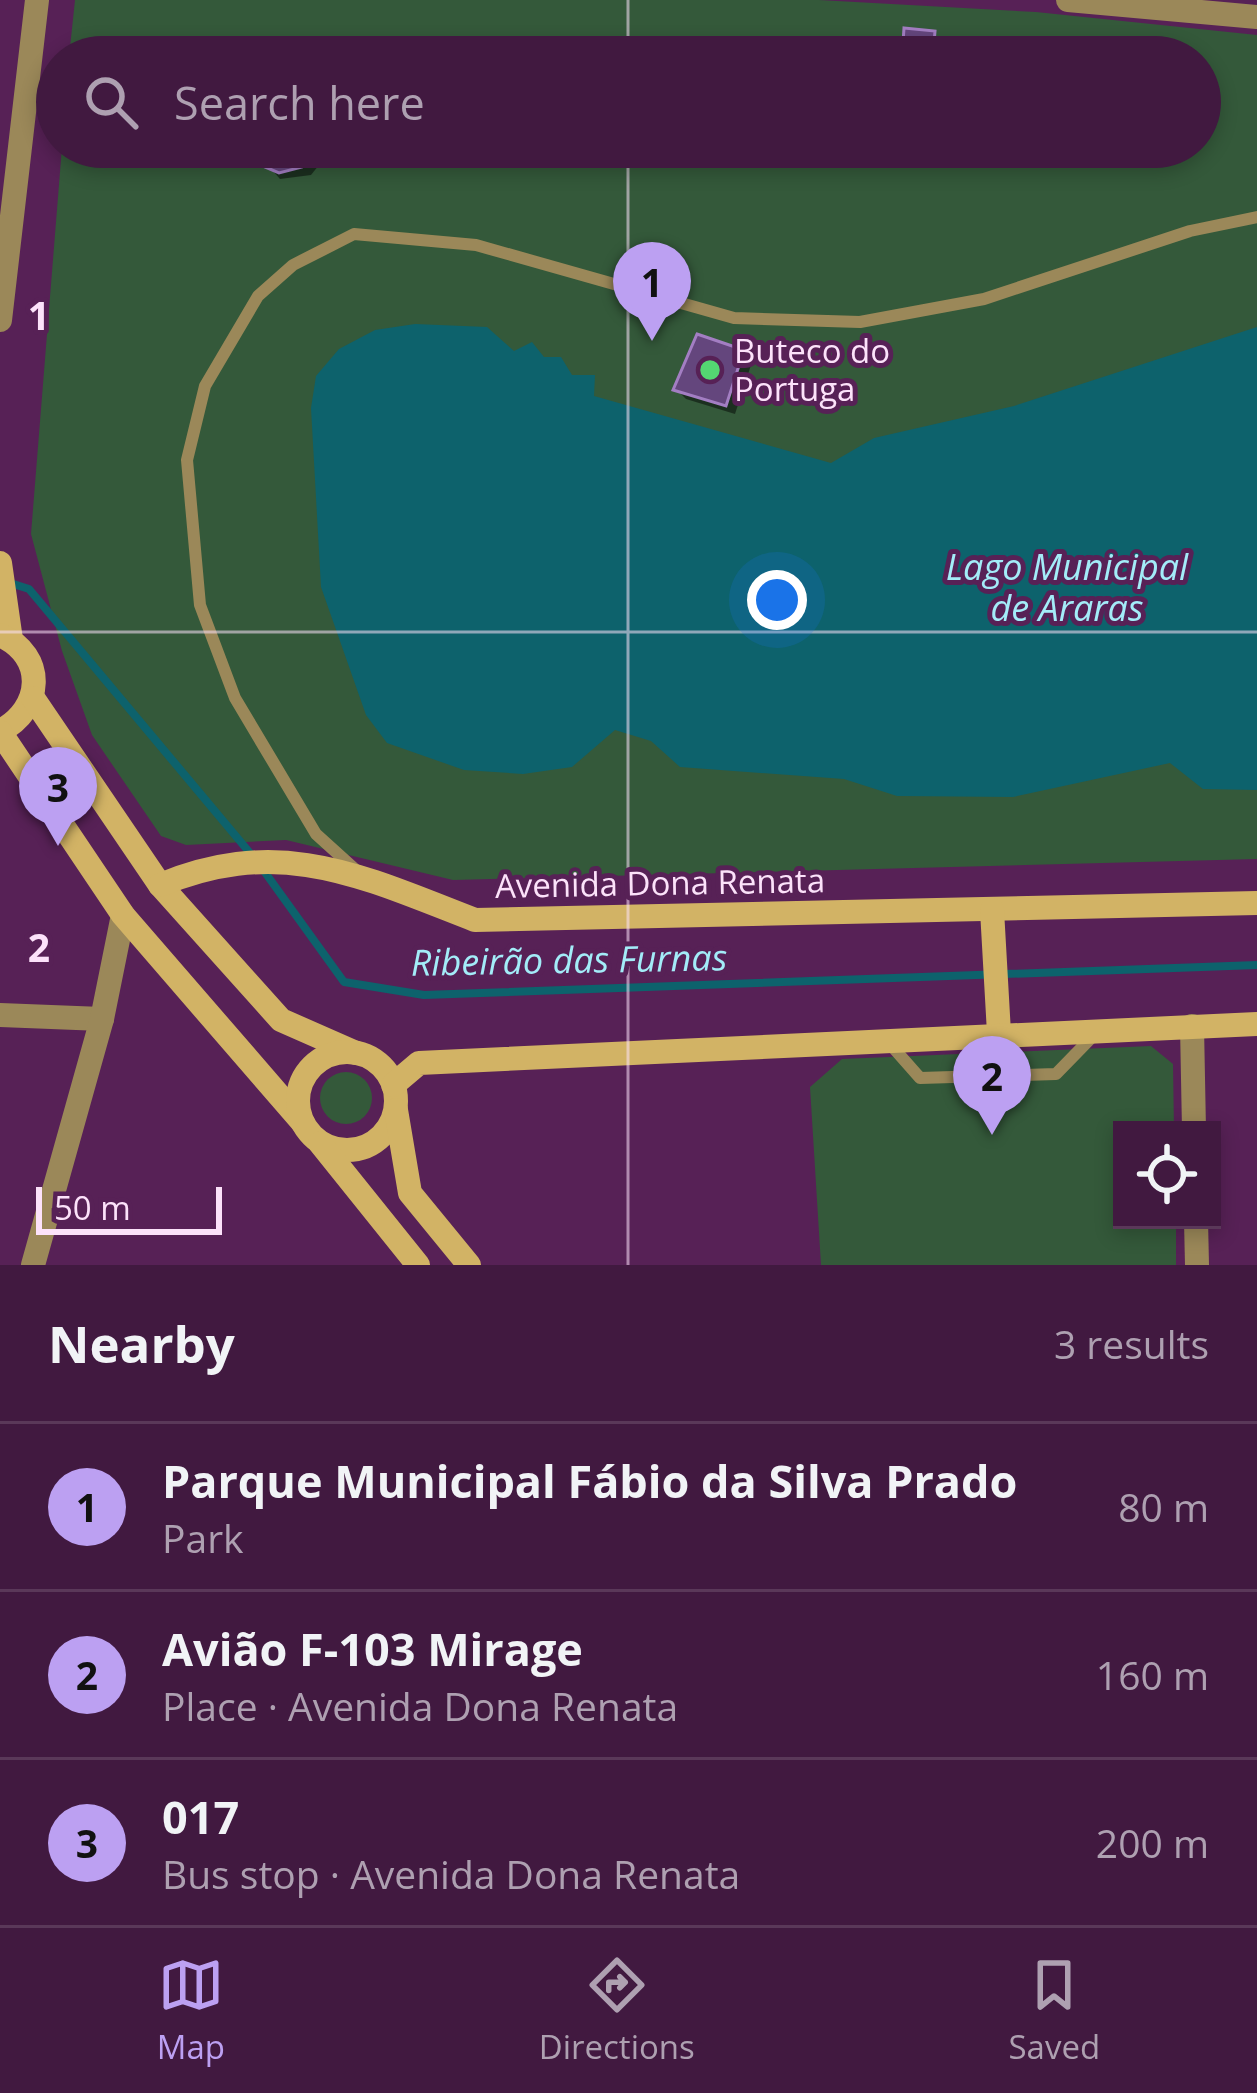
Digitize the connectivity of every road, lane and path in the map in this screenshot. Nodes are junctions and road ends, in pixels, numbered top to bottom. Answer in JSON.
{"nodes":[{"id":1,"x":37,"y":0,"type":"edge"},
{"id":2,"x":1068,"y":0,"type":"edge"},
{"id":3,"x":1178,"y":5,"type":"edge"},
{"id":4,"x":1257,"y":16,"type":"edge"},
{"id":5,"x":1257,"y":217,"type":"edge"},
{"id":6,"x":3,"y":276,"type":"edge"},
{"id":7,"x":0,"y":320,"type":"edge"},
{"id":8,"x":0,"y":563,"type":"edge"},
{"id":9,"x":6,"y":638,"type":"edge"},
{"id":10,"x":33,"y":698,"type":"junction"},
{"id":11,"x":0,"y":731,"type":"edge"},
{"id":12,"x":364,"y":877,"type":"junction"},
{"id":13,"x":160,"y":885,"type":"junction"},
{"id":14,"x":1257,"y":903,"type":"edge"},
{"id":15,"x":992,"y":910,"type":"junction"},
{"id":16,"x":123,"y":916,"type":"junction"},
{"id":17,"x":0,"y":1015,"type":"edge"},
{"id":18,"x":102,"y":1019,"type":"junction"},
{"id":19,"x":1257,"y":1024,"type":"edge"},
{"id":20,"x":1192,"y":1026,"type":"junction"},
{"id":21,"x":1099,"y":1029,"type":"junction"},
{"id":22,"x":999,"y":1033,"type":"junction"},
{"id":23,"x":886,"y":1038,"type":"junction"},
{"id":24,"x":356,"y":1053,"type":"junction"},
{"id":25,"x":394,"y":1096,"type":"junction"},
{"id":26,"x":1194,"y":1121,"type":"edge"},
{"id":27,"x":311,"y":1132,"type":"junction"},
{"id":28,"x":1196,"y":1229,"type":"edge"},
{"id":29,"x":33,"y":1265,"type":"edge"},
{"id":30,"x":418,"y":1265,"type":"edge"},
{"id":31,"x":469,"y":1265,"type":"edge"},
{"id":32,"x":1197,"y":1265,"type":"edge"}],
"edges":[{"from":1,"to":6,"type":"street"},
{"from":2,"to":3,"type":"street"},
{"from":3,"to":4,"type":"street"},
{"from":5,"to":12,"type":"lane"},
{"from":6,"to":7,"type":"street"},
{"from":8,"to":9,"type":"main road"},
{"from":9,"to":10,"type":"main road"},
{"from":10,"to":11,"type":"main road"},
{"from":10,"to":13,"type":"main road"},
{"from":11,"to":16,"type":"main road"},
{"from":12,"to":13,"type":"main road","name":"Avenida Dona Renata"},
{"from":12,"to":15,"type":"main road","name":"Avenida Dona Renata"},
{"from":13,"to":24,"type":"main road"},
{"from":14,"to":15,"type":"main road","name":"Avenida Dona Renata"},
{"from":15,"to":22,"type":"main road"},
{"from":16,"to":18,"type":"street"},
{"from":16,"to":27,"type":"main road"},
{"from":17,"to":18,"type":"street"},
{"from":18,"to":29,"type":"street"},
{"from":19,"to":20,"type":"main road"},
{"from":20,"to":21,"type":"main road"},
{"from":20,"to":26,"type":"street"},
{"from":21,"to":22,"type":"main road"},
{"from":21,"to":23,"type":"lane"},
{"from":22,"to":23,"type":"main road"},
{"from":23,"to":25,"type":"main road"},
{"from":24,"to":25,"type":"main road"},
{"from":24,"to":27,"type":"main road"},
{"from":25,"to":27,"type":"main road"},
{"from":25,"to":31,"type":"main road"},
{"from":27,"to":30,"type":"main road"},
{"from":28,"to":32,"type":"street"}]}
